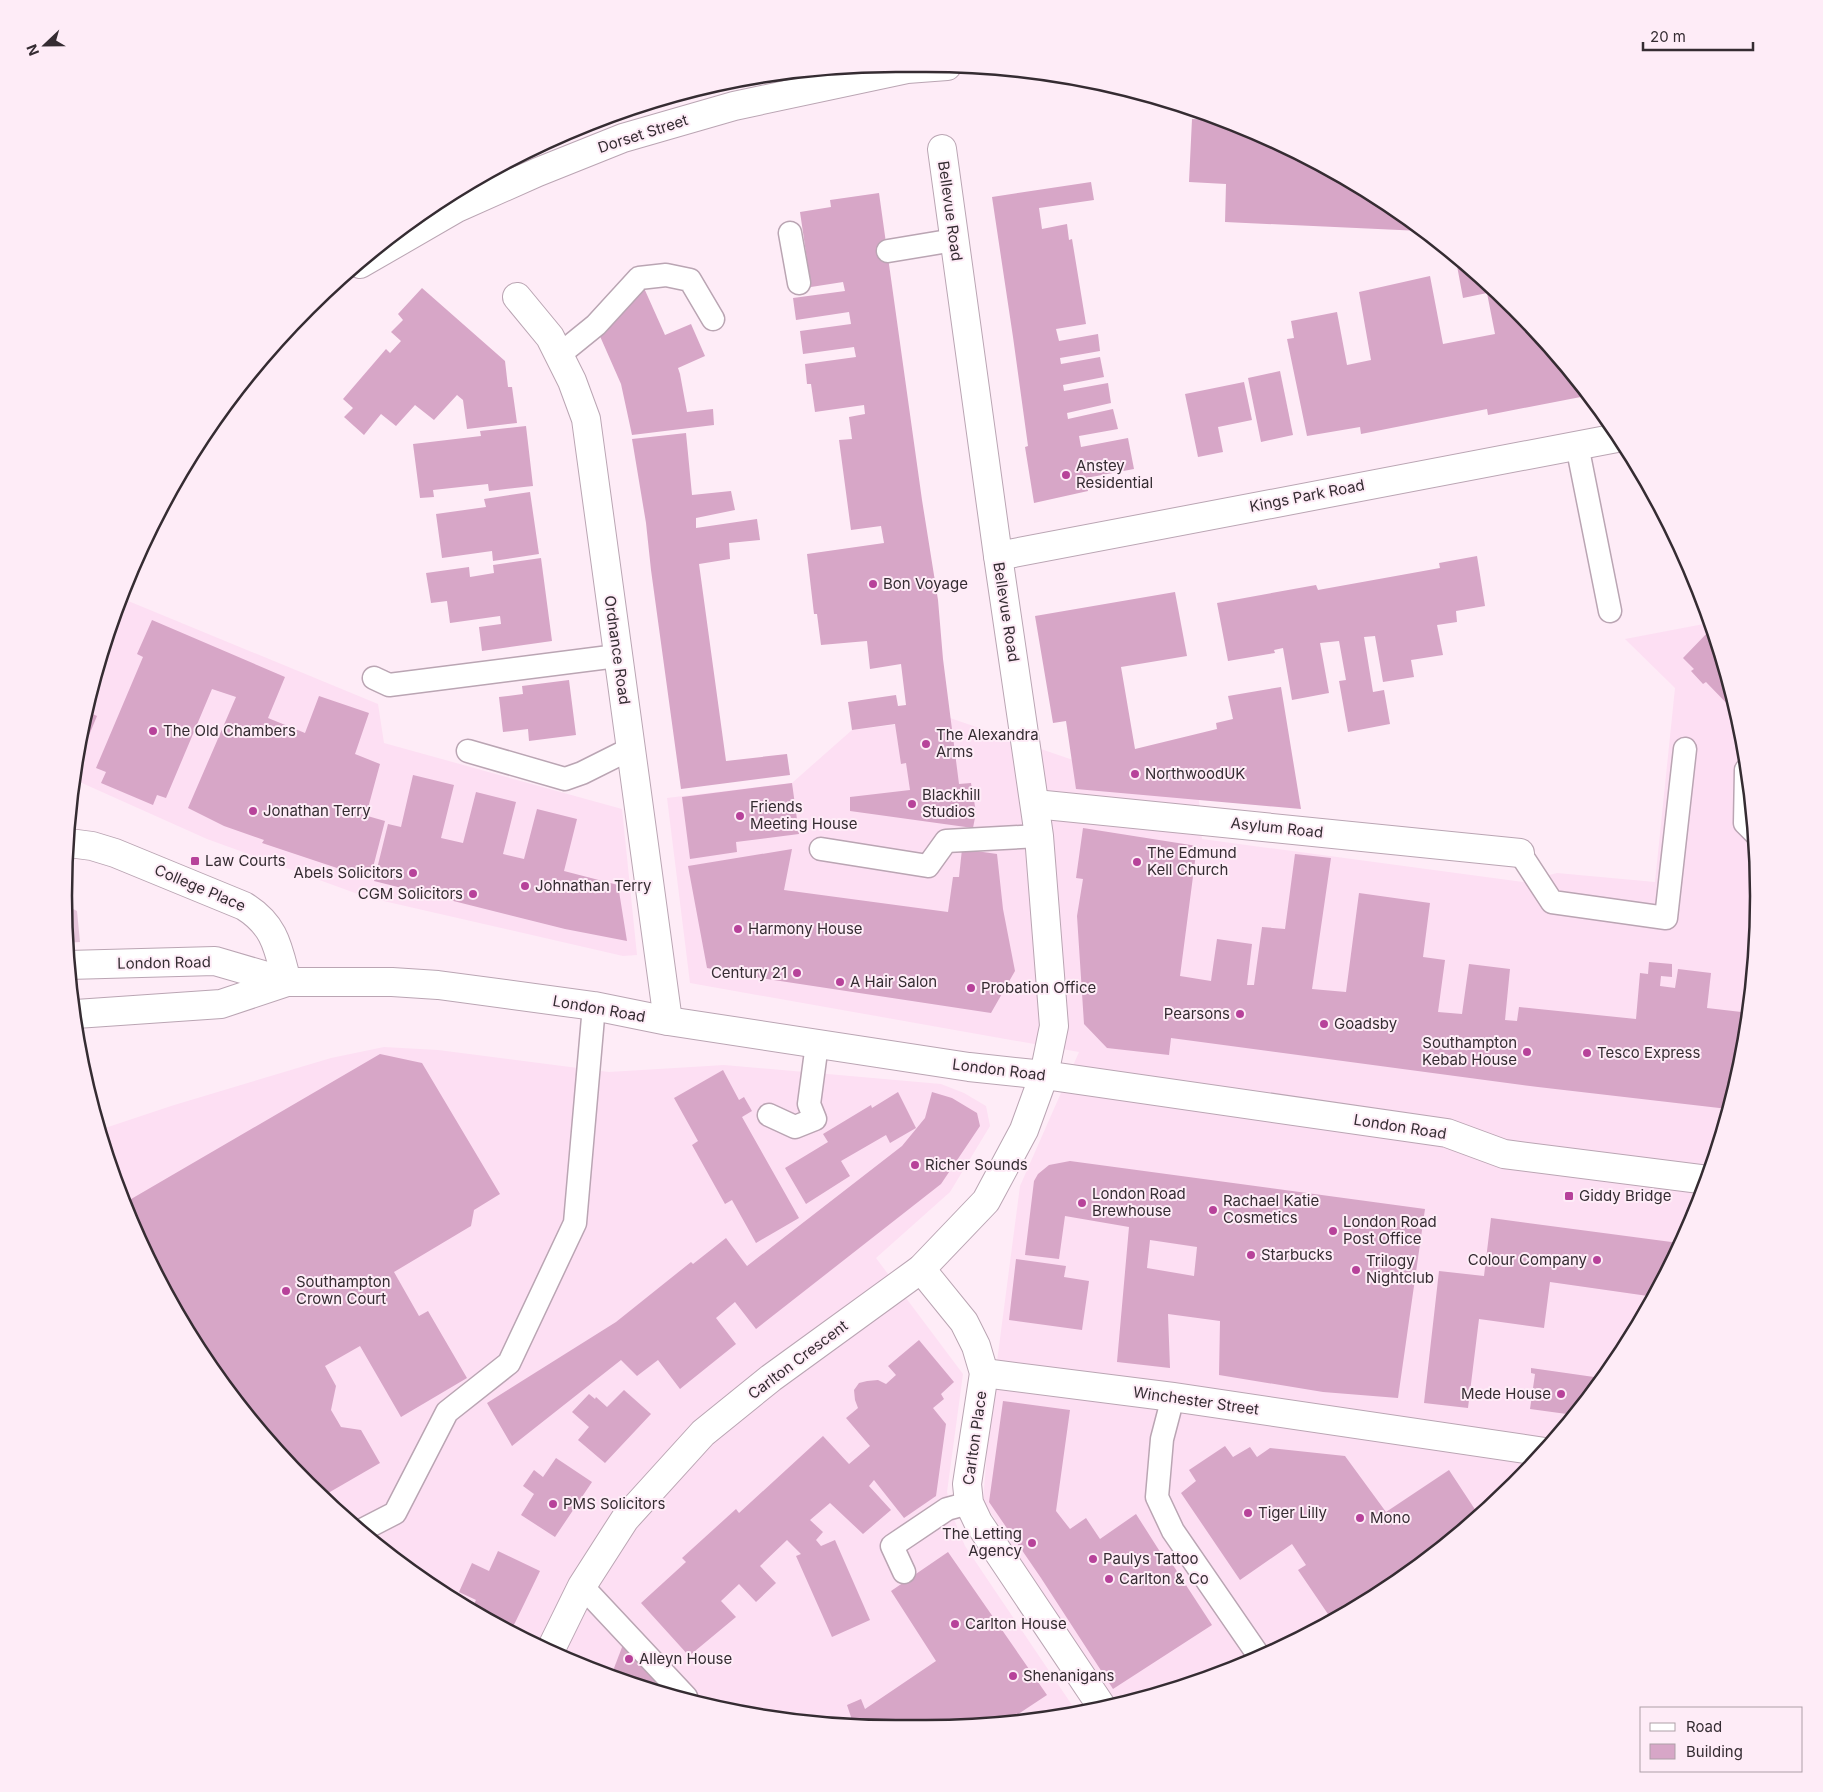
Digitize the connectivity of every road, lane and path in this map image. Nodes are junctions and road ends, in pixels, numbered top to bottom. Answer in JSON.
{"nodes":[{"id":1,"x":872,"y":73,"type":"edge"},
{"id":2,"x":942,"y":149,"type":"dead end"},
{"id":3,"x":790,"y":233,"type":"dead end"},
{"id":4,"x":954,"y":240,"type":"junction"},
{"id":5,"x":392,"y":246,"type":"edge"},
{"id":6,"x":888,"y":251,"type":"dead end"},
{"id":7,"x":801,"y":272,"type":"dead end"},
{"id":8,"x":517,"y":297,"type":"dead end"},
{"id":9,"x":713,"y":319,"type":"dead end"},
{"id":10,"x":559,"y":355,"type":"junction"},
{"id":11,"x":1612,"y":439,"type":"edge"},
{"id":12,"x":1577,"y":445,"type":"junction"},
{"id":13,"x":998,"y":556,"type":"junction"},
{"id":14,"x":1610,"y":611,"type":"dead end"},
{"id":15,"x":618,"y":656,"type":"junction"},
{"id":16,"x":374,"y":678,"type":"dead end"},
{"id":17,"x":630,"y":749,"type":"junction"},
{"id":18,"x":1685,"y":749,"type":"dead end"},
{"id":19,"x":468,"y":751,"type":"dead end"},
{"id":20,"x":1035,"y":804,"type":"junction"},
{"id":21,"x":1745,"y":809,"type":"edge"},
{"id":22,"x":1747,"y":824,"type":"edge"},
{"id":23,"x":1039,"y":836,"type":"junction"},
{"id":24,"x":74,"y":844,"type":"edge"},
{"id":25,"x":821,"y":848,"type":"dead end"},
{"id":26,"x":1520,"y":853,"type":"joint"},
{"id":27,"x":76,"y":965,"type":"edge"},
{"id":28,"x":287,"y":982,"type":"junction"},
{"id":29,"x":594,"y":1006,"type":"junction"},
{"id":30,"x":82,"y":1014,"type":"edge"},
{"id":31,"x":668,"y":1021,"type":"junction"},
{"id":32,"x":817,"y":1044,"type":"junction"},
{"id":33,"x":1044,"y":1075,"type":"junction"},
{"id":34,"x":769,"y":1115,"type":"dead end"},
{"id":35,"x":1700,"y":1179,"type":"edge"},
{"id":36,"x":922,"y":1268,"type":"junction"},
{"id":37,"x":984,"y":1373,"type":"junction"},
{"id":38,"x":1173,"y":1397,"type":"junction"},
{"id":39,"x":1535,"y":1451,"type":"edge"},
{"id":40,"x":968,"y":1503,"type":"junction"},
{"id":41,"x":368,"y":1527,"type":"edge"},
{"id":42,"x":904,"y":1572,"type":"dead end"},
{"id":43,"x":582,"y":1586,"type":"junction"},
{"id":44,"x":554,"y":1645,"type":"edge"},
{"id":45,"x":1256,"y":1651,"type":"edge"},
{"id":46,"x":678,"y":1690,"type":"edge"},
{"id":47,"x":1092,"y":1703,"type":"edge"}],
"edges":[{"from":1,"to":5,"type":"street","name":"Dorset Street"},
{"from":2,"to":4,"type":"street","name":"Bellevue Road"},
{"from":3,"to":7,"type":"lane"},
{"from":4,"to":6,"type":"lane"},
{"from":4,"to":13,"type":"street","name":"Bellevue Road"},
{"from":8,"to":10,"type":"street","name":"Ordnance Road"},
{"from":9,"to":10,"type":"lane"},
{"from":10,"to":15,"type":"street","name":"Ordnance Road"},
{"from":11,"to":12,"type":"street","name":"Kings Park Road"},
{"from":12,"to":13,"type":"street","name":"Kings Park Road"},
{"from":12,"to":14,"type":"lane"},
{"from":13,"to":20,"type":"street","name":"Bellevue Road"},
{"from":15,"to":16,"type":"lane"},
{"from":15,"to":17,"type":"street","name":"Ordnance Road"},
{"from":17,"to":19,"type":"lane"},
{"from":17,"to":31,"type":"street","name":"Ordnance Road"},
{"from":18,"to":26,"type":"lane"},
{"from":20,"to":23,"type":"street","name":"Bellevue Road"},
{"from":20,"to":26,"type":"street","name":"Asylum Road"},
{"from":21,"to":22,"type":"lane"},
{"from":23,"to":25,"type":"lane"},
{"from":23,"to":33,"type":"street","name":"Bellevue Road"},
{"from":24,"to":28,"type":"street","name":"College Place"},
{"from":27,"to":28,"type":"street","name":"London Road"},
{"from":28,"to":29,"type":"street","name":"London Road"},
{"from":28,"to":30,"type":"street","name":"London Road"},
{"from":29,"to":31,"type":"street","name":"London Road"},
{"from":29,"to":41,"type":"lane"},
{"from":31,"to":32,"type":"street","name":"London Road"},
{"from":32,"to":33,"type":"street","name":"London Road"},
{"from":32,"to":34,"type":"lane"},
{"from":33,"to":35,"type":"street","name":"London Road"},
{"from":33,"to":36,"type":"street","name":"Carlton Crescent"},
{"from":36,"to":37,"type":"street","name":"Carlton Place"},
{"from":36,"to":43,"type":"street","name":"Carlton Crescent"},
{"from":37,"to":38,"type":"street","name":"Winchester Street"},
{"from":37,"to":40,"type":"street","name":"Carlton Place"},
{"from":38,"to":39,"type":"street","name":"Winchester Street"},
{"from":38,"to":45,"type":"lane"},
{"from":40,"to":42,"type":"lane"},
{"from":40,"to":47,"type":"street","name":"Carlton Place"},
{"from":43,"to":44,"type":"street","name":"Carlton Crescent"},
{"from":43,"to":46,"type":"lane"}]}
